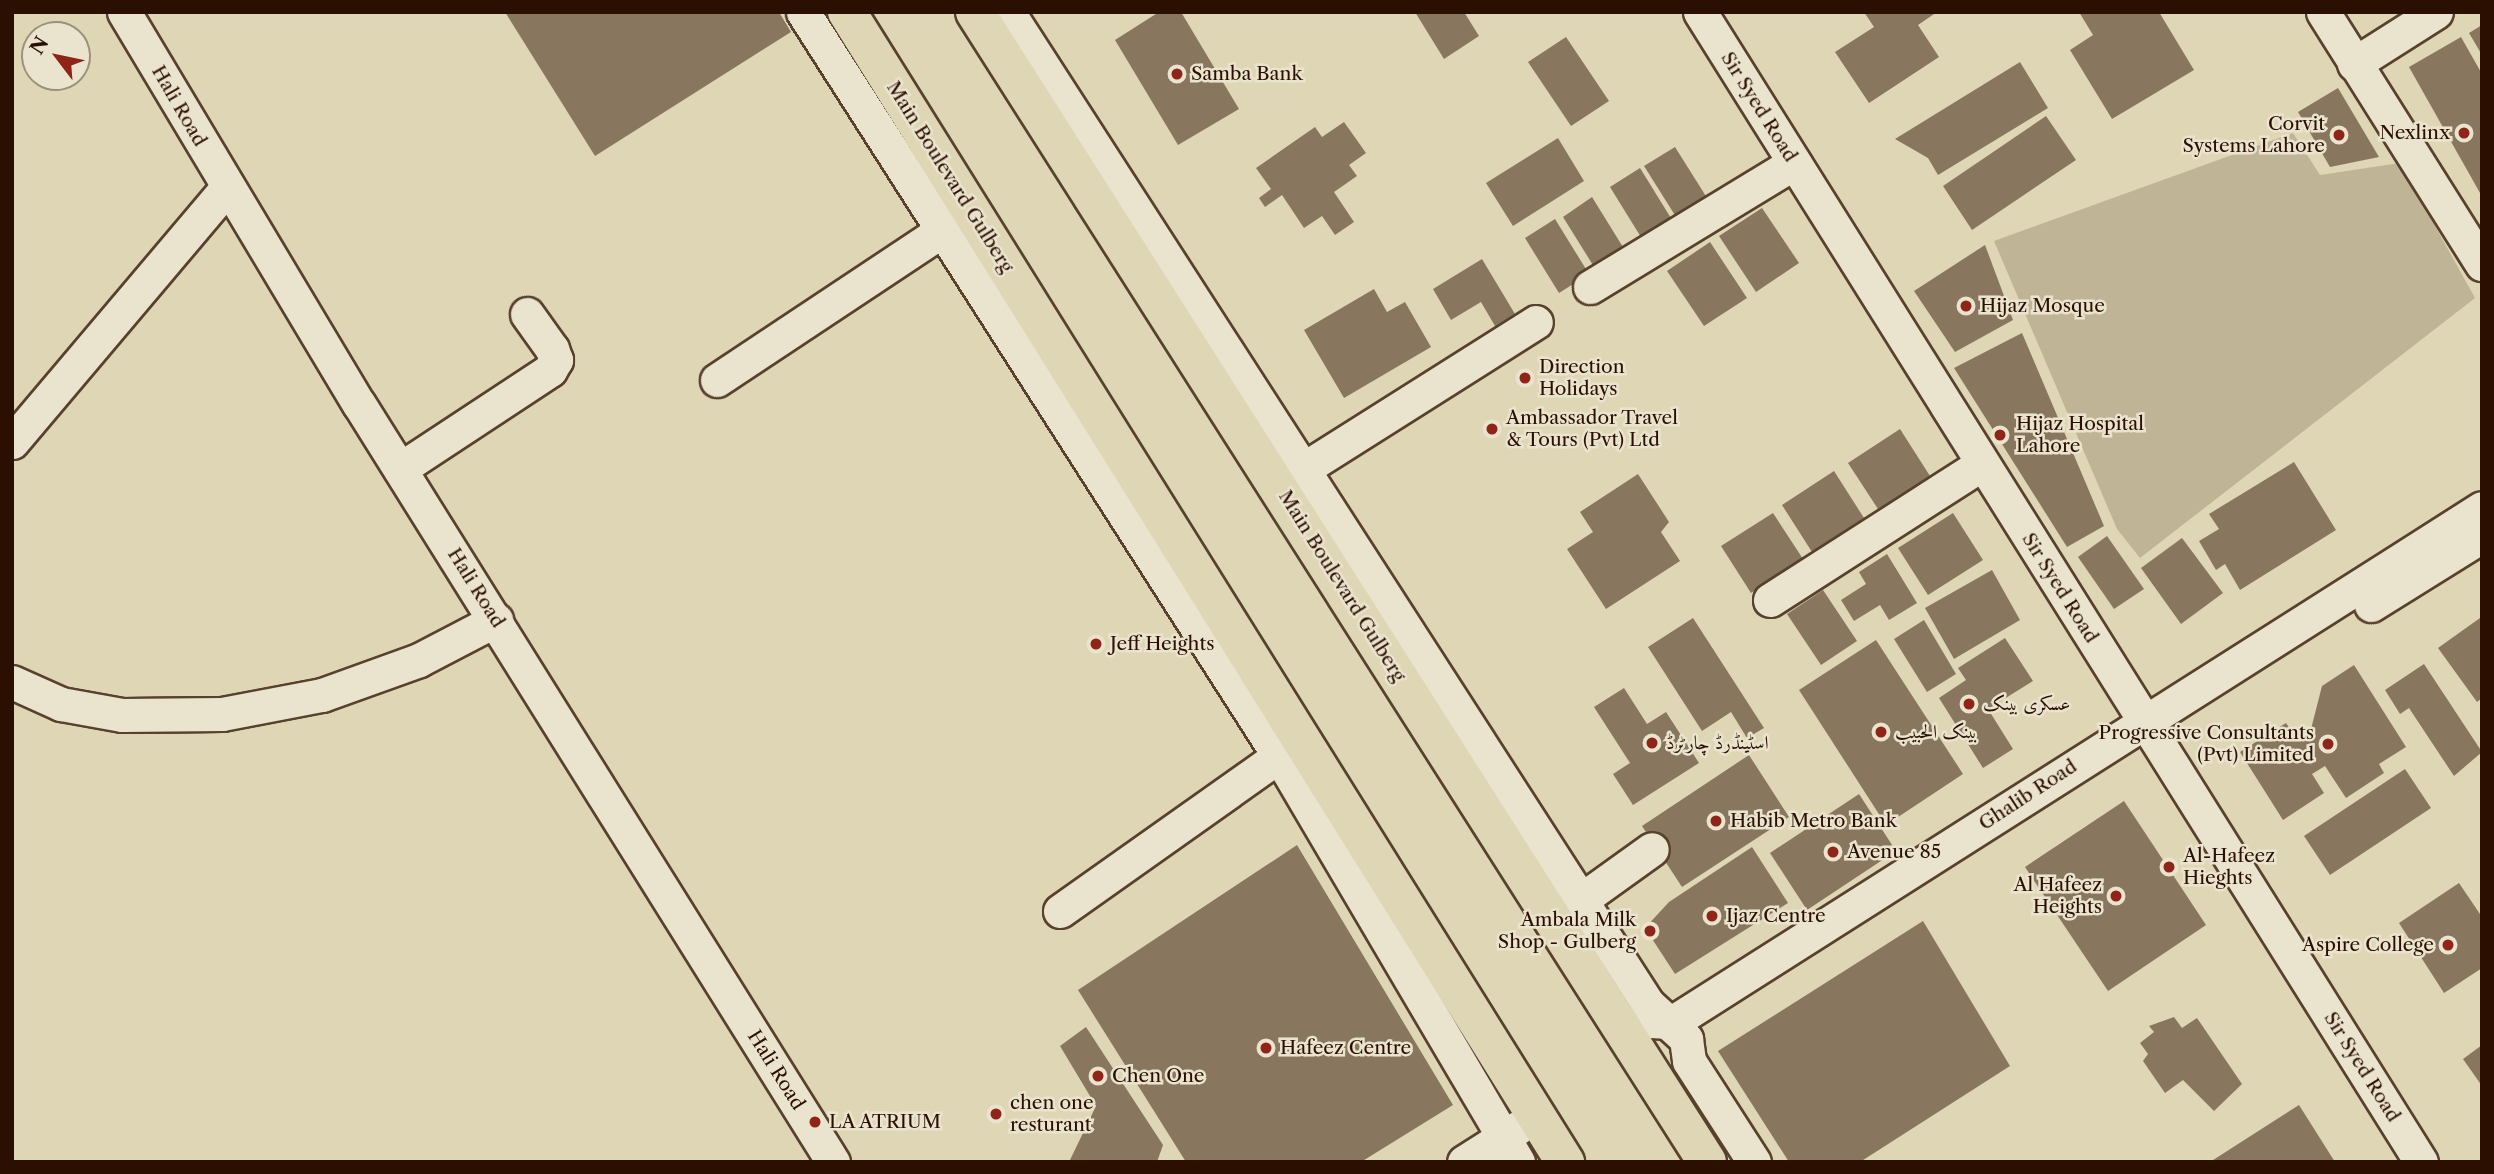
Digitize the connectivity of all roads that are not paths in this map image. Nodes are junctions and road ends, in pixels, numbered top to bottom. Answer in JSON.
{"nodes":[{"id":1,"x":124,"y":12,"type":"edge"},
{"id":2,"x":803,"y":12,"type":"edge"},
{"id":3,"x":975,"y":12,"type":"edge"},
{"id":4,"x":1008,"y":12,"type":"edge"},
{"id":5,"x":1700,"y":12,"type":"edge"},
{"id":6,"x":2323,"y":12,"type":"edge"},
{"id":7,"x":2436,"y":12,"type":"edge"},
{"id":8,"x":860,"y":22,"type":"edge"},
{"id":9,"x":2354,"y":64,"type":"junction"},
{"id":10,"x":1794,"y":163,"type":"junction"},
{"id":11,"x":227,"y":188,"type":"junction"},
{"id":12,"x":943,"y":230,"type":"junction"},
{"id":13,"x":2482,"y":264,"type":"edge"},
{"id":14,"x":1590,"y":287,"type":"dead end"},
{"id":15,"x":527,"y":314,"type":"dead end"},
{"id":16,"x":1536,"y":322,"type":"dead end"},
{"id":17,"x":717,"y":380,"type":"dead end"},
{"id":18,"x":12,"y":442,"type":"edge"},
{"id":19,"x":1982,"y":464,"type":"junction"},
{"id":20,"x":1305,"y":468,"type":"junction"},
{"id":21,"x":400,"y":469,"type":"junction"},
{"id":22,"x":2482,"y":508,"type":"edge"},
{"id":23,"x":2482,"y":536,"type":"edge"},
{"id":24,"x":1770,"y":600,"type":"dead end"},
{"id":25,"x":496,"y":620,"type":"junction"},
{"id":26,"x":12,"y":682,"type":"edge"},
{"id":27,"x":2150,"y":730,"type":"junction"},
{"id":28,"x":1279,"y":756,"type":"junction"},
{"id":29,"x":1652,"y":849,"type":"dead end"},
{"id":30,"x":1581,"y":900,"type":"junction"},
{"id":31,"x":1060,"y":911,"type":"dead end"},
{"id":32,"x":1603,"y":1004,"type":"junction"},
{"id":33,"x":1680,"y":1030,"type":"junction"},
{"id":34,"x":1535,"y":1116,"type":"junction"},
{"id":35,"x":1509,"y":1150,"type":"edge"},
{"id":36,"x":833,"y":1162,"type":"edge"},
{"id":37,"x":1464,"y":1162,"type":"edge"},
{"id":38,"x":1564,"y":1162,"type":"edge"},
{"id":39,"x":1707,"y":1162,"type":"edge"},
{"id":40,"x":1754,"y":1162,"type":"edge"},
{"id":41,"x":2421,"y":1162,"type":"edge"}],
"edges":[{"from":1,"to":11,"type":"street","name":"Hali Road"},
{"from":2,"to":12,"type":"street"},
{"from":3,"to":32,"type":"main road","name":"Main Boulevard Gulberg"},
{"from":4,"to":20,"type":"street"},
{"from":5,"to":10,"type":"street","name":"Sir Syed Road"},
{"from":6,"to":9,"type":"street"},
{"from":7,"to":9,"type":"street"},
{"from":8,"to":34,"type":"main road","name":"Main Boulevard Gulberg"},
{"from":9,"to":13,"type":"street"},
{"from":10,"to":14,"type":"street"},
{"from":10,"to":19,"type":"street","name":"Sir Syed Road"},
{"from":11,"to":18,"type":"street"},
{"from":11,"to":21,"type":"street","name":"Hali Road"},
{"from":12,"to":17,"type":"street"},
{"from":12,"to":28,"type":"street"},
{"from":15,"to":21,"type":"street"},
{"from":16,"to":20,"type":"street"},
{"from":19,"to":24,"type":"street"},
{"from":19,"to":27,"type":"street","name":"Sir Syed Road"},
{"from":20,"to":30,"type":"street"},
{"from":21,"to":25,"type":"street","name":"Hali Road"},
{"from":22,"to":27,"type":"street","name":"Ghalib Road"},
{"from":23,"to":27,"type":"street","name":"Ghalib Road"},
{"from":25,"to":26,"type":"street"},
{"from":25,"to":36,"type":"street","name":"Hali Road"},
{"from":27,"to":33,"type":"street","name":"Ghalib Road"},
{"from":27,"to":41,"type":"street","name":"Sir Syed Road"},
{"from":28,"to":31,"type":"street"},
{"from":28,"to":35,"type":"street"},
{"from":29,"to":30,"type":"street"},
{"from":30,"to":33,"type":"street"},
{"from":32,"to":33,"type":"street"},
{"from":32,"to":39,"type":"main road","name":"Main Boulevard Gulberg"},
{"from":33,"to":40,"type":"street"},
{"from":34,"to":35,"type":"street"},
{"from":34,"to":38,"type":"main road","name":"Main Boulevard Gulberg"},
{"from":35,"to":37,"type":"street"}]}
